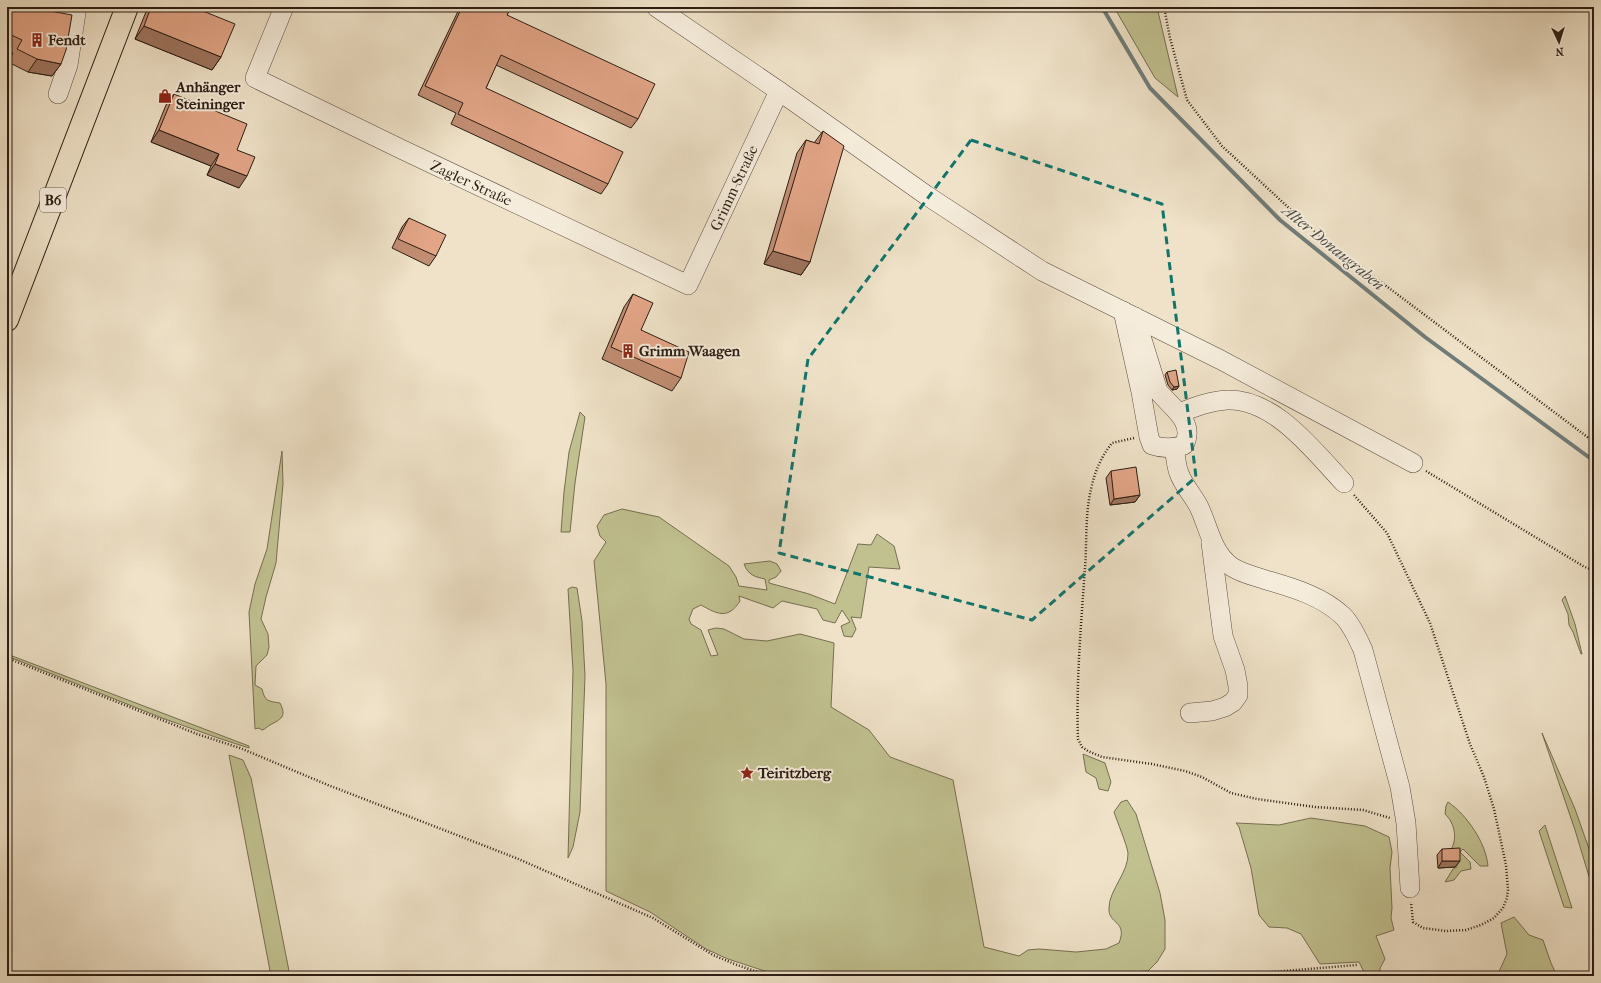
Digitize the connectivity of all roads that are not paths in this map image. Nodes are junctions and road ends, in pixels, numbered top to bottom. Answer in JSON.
{"nodes":[{"id":1,"x":55,"y":7,"type":"edge"},
{"id":2,"x":127,"y":7,"type":"edge"},
{"id":3,"x":284,"y":7,"type":"edge"},
{"id":4,"x":656,"y":7,"type":"edge"},
{"id":5,"x":779,"y":91,"type":"junction"},
{"id":6,"x":58,"y":94,"type":"dead end"},
{"id":7,"x":688,"y":285,"type":"joint"},
{"id":8,"x":1129,"y":314,"type":"junction"},
{"id":9,"x":7,"y":320,"type":"edge"},
{"id":10,"x":1179,"y":413,"type":"junction"},
{"id":11,"x":1174,"y":449,"type":"junction"},
{"id":12,"x":1413,"y":463,"type":"road end"},
{"id":13,"x":1344,"y":483,"type":"road end"},
{"id":14,"x":1210,"y":531,"type":"junction"},
{"id":15,"x":1190,"y":713,"type":"dead end"},
{"id":16,"x":1410,"y":888,"type":"road end"}],
"edges":[{"from":1,"to":6,"type":"street"},
{"from":2,"to":9,"type":"main road","number":"B6"},
{"from":3,"to":7,"type":"street","name":"Zagler Straße"},
{"from":4,"to":5,"type":"street"},
{"from":5,"to":7,"type":"street","name":"Grimm-Straße"},
{"from":5,"to":8,"type":"street"},
{"from":8,"to":10,"type":"street"},
{"from":8,"to":11,"type":"street"},
{"from":8,"to":12,"type":"street"},
{"from":10,"to":11,"type":"street"},
{"from":10,"to":13,"type":"street"},
{"from":11,"to":14,"type":"street"},
{"from":14,"to":15,"type":"street"},
{"from":14,"to":16,"type":"street"}]}
